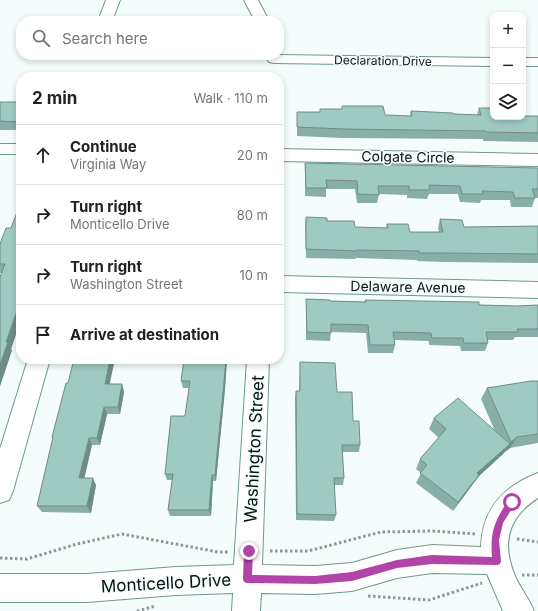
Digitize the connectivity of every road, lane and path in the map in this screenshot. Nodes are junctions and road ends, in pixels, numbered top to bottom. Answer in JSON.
{"nodes":[{"id":1,"x":113,"y":0,"type":"edge"},
{"id":2,"x":251,"y":0,"type":"edge"},
{"id":3,"x":107,"y":16,"type":"edge"},
{"id":4,"x":259,"y":16,"type":"edge"},
{"id":5,"x":273,"y":62,"type":"edge"},
{"id":6,"x":490,"y":62,"type":"edge"},
{"id":7,"x":526,"y":62,"type":"edge"},
{"id":8,"x":538,"y":62,"type":"edge"},
{"id":9,"x":0,"y":149,"type":"edge"},
{"id":10,"x":16,"y":149,"type":"edge"},
{"id":11,"x":284,"y":155,"type":"edge"},
{"id":12,"x":538,"y":160,"type":"edge"},
{"id":13,"x":284,"y":284,"type":"edge"},
{"id":14,"x":538,"y":290,"type":"edge"},
{"id":15,"x":38,"y":364,"type":"edge"},
{"id":16,"x":258,"y":364,"type":"edge"},
{"id":17,"x":538,"y":485,"type":"edge"},
{"id":18,"x":0,"y":491,"type":"edge"},
{"id":19,"x":497,"y":561,"type":"junction"},
{"id":20,"x":247,"y":579,"type":"junction"},
{"id":21,"x":0,"y":588,"type":"edge"},
{"id":22,"x":246,"y":611,"type":"edge"},
{"id":23,"x":520,"y":611,"type":"edge"}],
"edges":[{"from":1,"to":3,"type":"street"},
{"from":2,"to":4,"type":"street"},
{"from":5,"to":6,"type":"street","name":"Declaration Drive"},
{"from":7,"to":8,"type":"street"},
{"from":9,"to":10,"type":"street"},
{"from":11,"to":12,"type":"street","name":"Colgate Circle"},
{"from":13,"to":14,"type":"street","name":"Delaware Avenue"},
{"from":15,"to":18,"type":"street"},
{"from":16,"to":20,"type":"street","name":"Washington Street"},
{"from":17,"to":19,"type":"street"},
{"from":19,"to":20,"type":"street","name":"Monticello Drive"},
{"from":19,"to":23,"type":"street"},
{"from":20,"to":21,"type":"street","name":"Monticello Drive"},
{"from":20,"to":22,"type":"street","name":"Washington Street"}]}
